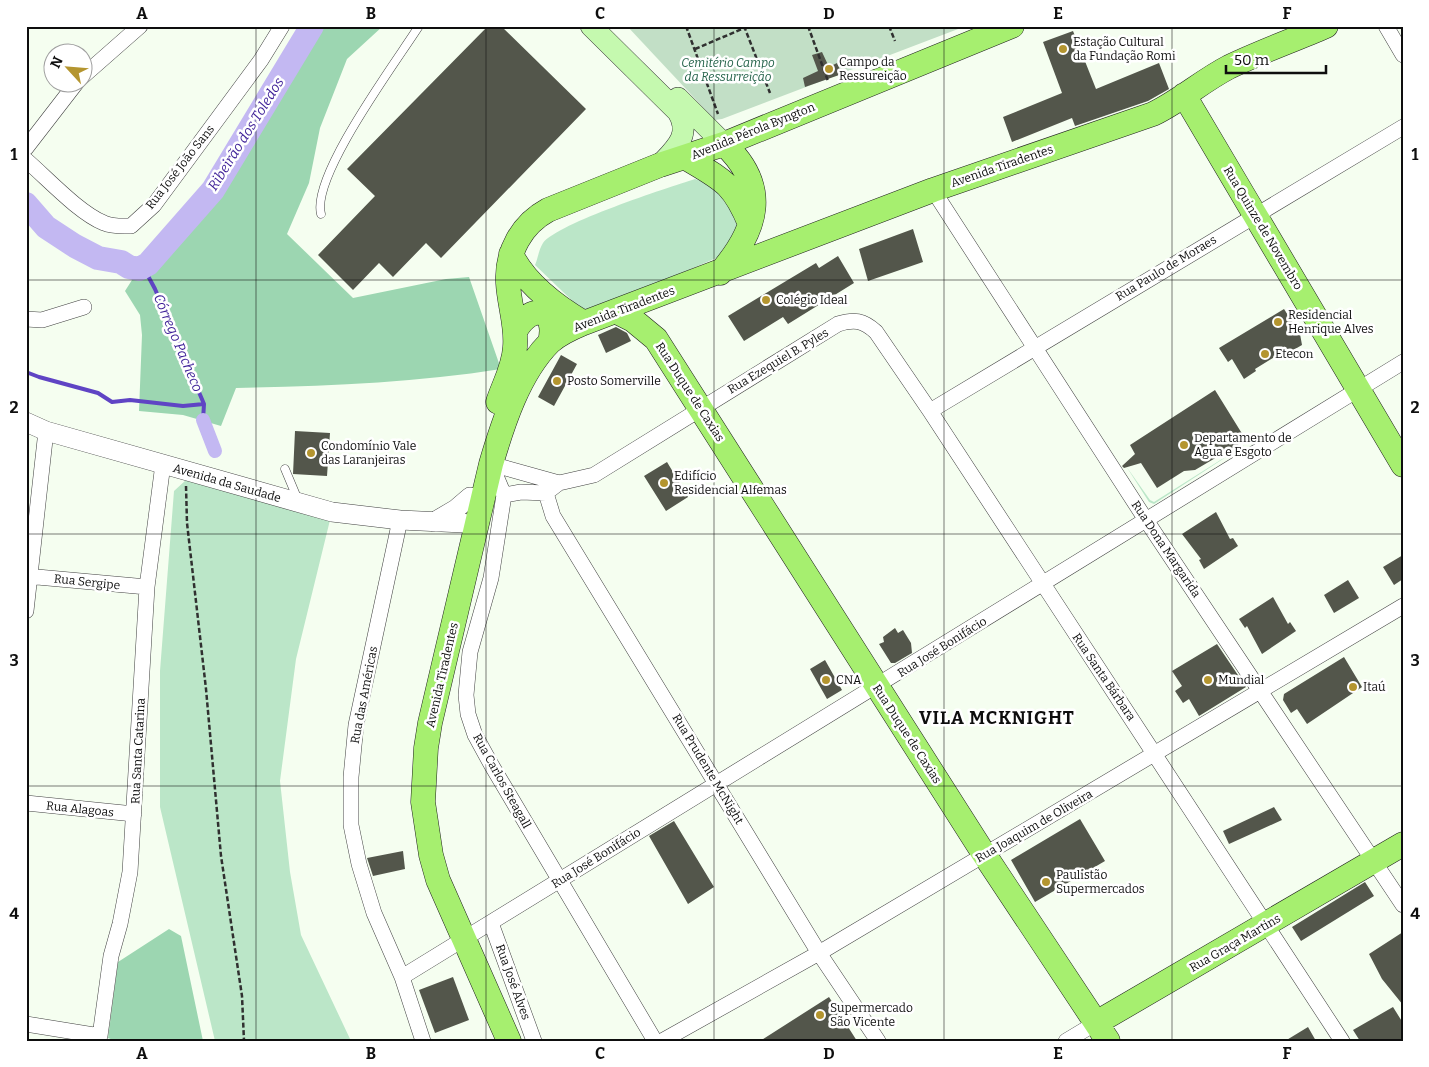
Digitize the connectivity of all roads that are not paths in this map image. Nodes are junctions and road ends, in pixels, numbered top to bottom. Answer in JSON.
{"nodes":[{"id":1,"x":140,"y":26,"type":"edge"},
{"id":2,"x":282,"y":26,"type":"edge"},
{"id":3,"x":420,"y":26,"type":"edge"},
{"id":4,"x":591,"y":26,"type":"edge"},
{"id":5,"x":609,"y":26,"type":"edge"},
{"id":6,"x":1012,"y":26,"type":"edge"},
{"id":7,"x":1326,"y":26,"type":"edge"},
{"id":8,"x":1386,"y":26,"type":"edge"},
{"id":9,"x":1403,"y":55,"type":"edge"},
{"id":10,"x":92,"y":68,"type":"edge"},
{"id":11,"x":69,"y":92,"type":"edge"},
{"id":12,"x":1184,"y":96,"type":"junction"},
{"id":13,"x":1403,"y":127,"type":"edge"},
{"id":14,"x":724,"y":144,"type":"junction"},
{"id":15,"x":26,"y":148,"type":"edge"},
{"id":16,"x":686,"y":158,"type":"junction"},
{"id":17,"x":26,"y":160,"type":"edge"},
{"id":18,"x":660,"y":165,"type":"junction"},
{"id":19,"x":933,"y":190,"type":"junction"},
{"id":20,"x":320,"y":214,"type":"dead end"},
{"id":21,"x":1256,"y":214,"type":"junction"},
{"id":22,"x":751,"y":226,"type":"junction"},
{"id":23,"x":511,"y":254,"type":"junction"},
{"id":24,"x":720,"y":273,"type":"junction"},
{"id":25,"x":84,"y":307,"type":"dead end"},
{"id":26,"x":617,"y":312,"type":"junction"},
{"id":27,"x":26,"y":319,"type":"edge"},
{"id":28,"x":858,"y":320,"type":"joint"},
{"id":29,"x":584,"y":323,"type":"junction"},
{"id":30,"x":516,"y":330,"type":"junction"},
{"id":31,"x":550,"y":342,"type":"junction"},
{"id":32,"x":1033,"y":348,"type":"junction"},
{"id":33,"x":1403,"y":362,"type":"edge"},
{"id":34,"x":1357,"y":389,"type":"junction"},
{"id":35,"x":700,"y":408,"type":"junction"},
{"id":36,"x":930,"y":410,"type":"junction"},
{"id":37,"x":26,"y":422,"type":"edge"},
{"id":38,"x":46,"y":431,"type":"junction"},
{"id":39,"x":163,"y":464,"type":"junction"},
{"id":40,"x":491,"y":464,"type":"junction"},
{"id":41,"x":1403,"y":465,"type":"edge"},
{"id":42,"x":285,"y":469,"type":"dead end"},
{"id":43,"x":559,"y":483,"type":"junction"},
{"id":44,"x":546,"y":493,"type":"junction"},
{"id":45,"x":504,"y":495,"type":"junction"},
{"id":46,"x":300,"y":504,"type":"junction"},
{"id":47,"x":471,"y":510,"type":"junction"},
{"id":48,"x":400,"y":520,"type":"junction"},
{"id":49,"x":1146,"y":520,"type":"junction"},
{"id":50,"x":433,"y":522,"type":"junction"},
{"id":51,"x":28,"y":576,"type":"edge"},
{"id":52,"x":1042,"y":585,"type":"junction"},
{"id":53,"x":147,"y":588,"type":"junction"},
{"id":54,"x":1403,"y":606,"type":"edge"},
{"id":55,"x":26,"y":611,"type":"edge"},
{"id":56,"x":877,"y":687,"type":"junction"},
{"id":57,"x":1262,"y":691,"type":"junction"},
{"id":58,"x":1156,"y":755,"type":"junction"},
{"id":59,"x":717,"y":783,"type":"junction"},
{"id":60,"x":26,"y":803,"type":"edge"},
{"id":61,"x":134,"y":814,"type":"junction"},
{"id":62,"x":1403,"y":844,"type":"edge"},
{"id":63,"x":984,"y":854,"type":"junction"},
{"id":64,"x":1373,"y":862,"type":"junction"},
{"id":65,"x":559,"y":881,"type":"junction"},
{"id":66,"x":1403,"y":905,"type":"edge"},
{"id":67,"x":491,"y":923,"type":"junction"},
{"id":68,"x":1267,"y":924,"type":"junction"},
{"id":69,"x":458,"y":943,"type":"junction"},
{"id":70,"x":819,"y":953,"type":"junction"},
{"id":71,"x":402,"y":977,"type":"junction"},
{"id":72,"x":26,"y":1024,"type":"edge"},
{"id":73,"x":1102,"y":1032,"type":"edge"},
{"id":74,"x":423,"y":1041,"type":"edge"},
{"id":75,"x":491,"y":1041,"type":"edge"},
{"id":76,"x":509,"y":1041,"type":"edge"},
{"id":77,"x":534,"y":1041,"type":"edge"},
{"id":78,"x":656,"y":1041,"type":"edge"},
{"id":79,"x":662,"y":1041,"type":"edge"},
{"id":80,"x":878,"y":1041,"type":"edge"},
{"id":81,"x":1066,"y":1041,"type":"edge"},
{"id":82,"x":1342,"y":1041,"type":"edge"}],
"edges":[{"from":1,"to":10,"type":"street"},
{"from":2,"to":17,"type":"street","name":"Rua José João Sans"},
{"from":3,"to":20,"type":"lane"},
{"from":4,"to":18,"type":"main road"},
{"from":5,"to":14,"type":"main road"},
{"from":6,"to":14,"type":"main road","name":"Avenida Pérola Byngton"},
{"from":7,"to":12,"type":"main road","name":"Avenida Tiradentes"},
{"from":8,"to":9,"type":"street"},
{"from":11,"to":15,"type":"street"},
{"from":12,"to":19,"type":"main road","name":"Avenida Tiradentes"},
{"from":12,"to":21,"type":"main road","name":"Rua Quinze de Novembro"},
{"from":13,"to":21,"type":"street","name":"Rua Paulo de Moraes"},
{"from":14,"to":16,"type":"main road","name":"Avenida Pérola Byngton"},
{"from":14,"to":22,"type":"main road"},
{"from":16,"to":18,"type":"main road","name":"Avenida Pérola Byngton"},
{"from":16,"to":22,"type":"main road"},
{"from":18,"to":23,"type":"main road","name":"Avenida Pérola Byngton"},
{"from":19,"to":24,"type":"main road","name":"Avenida Tiradentes"},
{"from":19,"to":32,"type":"street","name":"Rua Dona Margarida"},
{"from":21,"to":32,"type":"street","name":"Rua Paulo de Moraes"},
{"from":21,"to":34,"type":"main road","name":"Rua Quinze de Novembro"},
{"from":22,"to":24,"type":"main road"},
{"from":23,"to":29,"type":"main road"},
{"from":23,"to":30,"type":"main road","name":"Avenida Tiradentes"},
{"from":24,"to":26,"type":"main road","name":"Avenida Tiradentes"},
{"from":25,"to":27,"type":"street"},
{"from":26,"to":29,"type":"main road","name":"Avenida Tiradentes"},
{"from":26,"to":35,"type":"main road","name":"Rua Duque de Caxias"},
{"from":28,"to":35,"type":"street","name":"Rua Ezequiel B. Pyles"},
{"from":28,"to":36,"type":"street","name":"Rua Santa Bárbara"},
{"from":29,"to":31,"type":"main road","name":"Avenida Tiradentes"},
{"from":30,"to":31,"type":"main road"},
{"from":30,"to":47,"type":"main road","name":"Avenida Tiradentes"},
{"from":31,"to":40,"type":"main road","name":"Avenida Tiradentes"},
{"from":32,"to":36,"type":"street","name":"Rua Paulo de Moraes"},
{"from":32,"to":49,"type":"street","name":"Rua Dona Margarida"},
{"from":33,"to":34,"type":"street","name":"Rua José Bonifácio"},
{"from":34,"to":41,"type":"main road","name":"Rua Quinze de Novembro"},
{"from":34,"to":49,"type":"street","name":"Rua José Bonifácio"},
{"from":35,"to":43,"type":"street","name":"Rua Ezequiel B. Pyles"},
{"from":35,"to":56,"type":"main road","name":"Rua Duque de Caxias"},
{"from":36,"to":52,"type":"street","name":"Rua Santa Bárbara"},
{"from":37,"to":38,"type":"street","name":"Avenida da Saudade"},
{"from":38,"to":39,"type":"street","name":"Avenida da Saudade"},
{"from":38,"to":51,"type":"street"},
{"from":39,"to":46,"type":"street","name":"Avenida da Saudade"},
{"from":39,"to":53,"type":"street","name":"Rua Santa Catarina"},
{"from":40,"to":43,"type":"street"},
{"from":40,"to":45,"type":"street"},
{"from":40,"to":47,"type":"main road","name":"Avenida Tiradentes"},
{"from":42,"to":46,"type":"lane"},
{"from":43,"to":44,"type":"street"},
{"from":44,"to":45,"type":"street"},
{"from":44,"to":59,"type":"street","name":"Rua Prudente McNight"},
{"from":45,"to":65,"type":"street","name":"Rua Carlos Steagall"},
{"from":46,"to":48,"type":"street","name":"Avenida da Saudade"},
{"from":47,"to":50,"type":"street","name":"Avenida da Saudade"},
{"from":47,"to":50,"type":"street"},
{"from":47,"to":69,"type":"main road","name":"Avenida Tiradentes"},
{"from":48,"to":50,"type":"street","name":"Avenida da Saudade"},
{"from":48,"to":71,"type":"street","name":"Rua das Américas"},
{"from":49,"to":52,"type":"street","name":"Rua José Bonifácio"},
{"from":49,"to":57,"type":"street","name":"Rua Dona Margarida"},
{"from":51,"to":53,"type":"street","name":"Rua Sergipe"},
{"from":51,"to":55,"type":"street"},
{"from":52,"to":56,"type":"street","name":"Rua José Bonifácio"},
{"from":52,"to":58,"type":"street","name":"Rua Santa Bárbara"},
{"from":53,"to":61,"type":"street","name":"Rua Santa Catarina"},
{"from":54,"to":57,"type":"street","name":"Rua Joaquim de Oliveira"},
{"from":56,"to":59,"type":"street","name":"Rua José Bonifácio"},
{"from":56,"to":63,"type":"main road","name":"Rua Duque de Caxias"},
{"from":57,"to":58,"type":"street","name":"Rua Joaquim de Oliveira"},
{"from":57,"to":64,"type":"street","name":"Rua Dona Margarida"},
{"from":58,"to":63,"type":"street","name":"Rua Joaquim de Oliveira"},
{"from":58,"to":68,"type":"street","name":"Rua Santa Bárbara"},
{"from":59,"to":65,"type":"street","name":"Rua José Bonifácio"},
{"from":59,"to":70,"type":"street","name":"Rua Prudente McNight"},
{"from":60,"to":61,"type":"street","name":"Rua Alagoas"},
{"from":61,"to":72,"type":"street","name":"Rua Santa Catarina"},
{"from":62,"to":64,"type":"main road","name":"Rua Graça Martins"},
{"from":63,"to":70,"type":"street","name":"Rua Joaquim de Oliveira"},
{"from":63,"to":73,"type":"main road","name":"Rua Duque de Caxias"},
{"from":64,"to":66,"type":"street","name":"Rua Dona Margarida"},
{"from":64,"to":68,"type":"main road","name":"Rua Graça Martins"},
{"from":65,"to":67,"type":"street","name":"Rua José Bonifácio"},
{"from":65,"to":78,"type":"street","name":"Rua Carlos Steagall"},
{"from":67,"to":69,"type":"street","name":"Rua José Bonifácio"},
{"from":67,"to":77,"type":"street","name":"Rua José Alves"},
{"from":68,"to":73,"type":"main road","name":"Rua Graça Martins"},
{"from":68,"to":82,"type":"street","name":"Rua Santa Bárbara"},
{"from":69,"to":71,"type":"street","name":"Rua José Bonifácio"},
{"from":69,"to":75,"type":"main road","name":"Avenida Tiradentes"},
{"from":69,"to":76,"type":"main road","name":"Avenida Tiradentes"},
{"from":70,"to":79,"type":"street","name":"Rua Joaquim de Oliveira"},
{"from":70,"to":80,"type":"street","name":"Rua Prudente McNight"},
{"from":71,"to":74,"type":"street","name":"Rua das Américas"},
{"from":73,"to":81,"type":"street","name":"Rua Graça Martins"}]}
